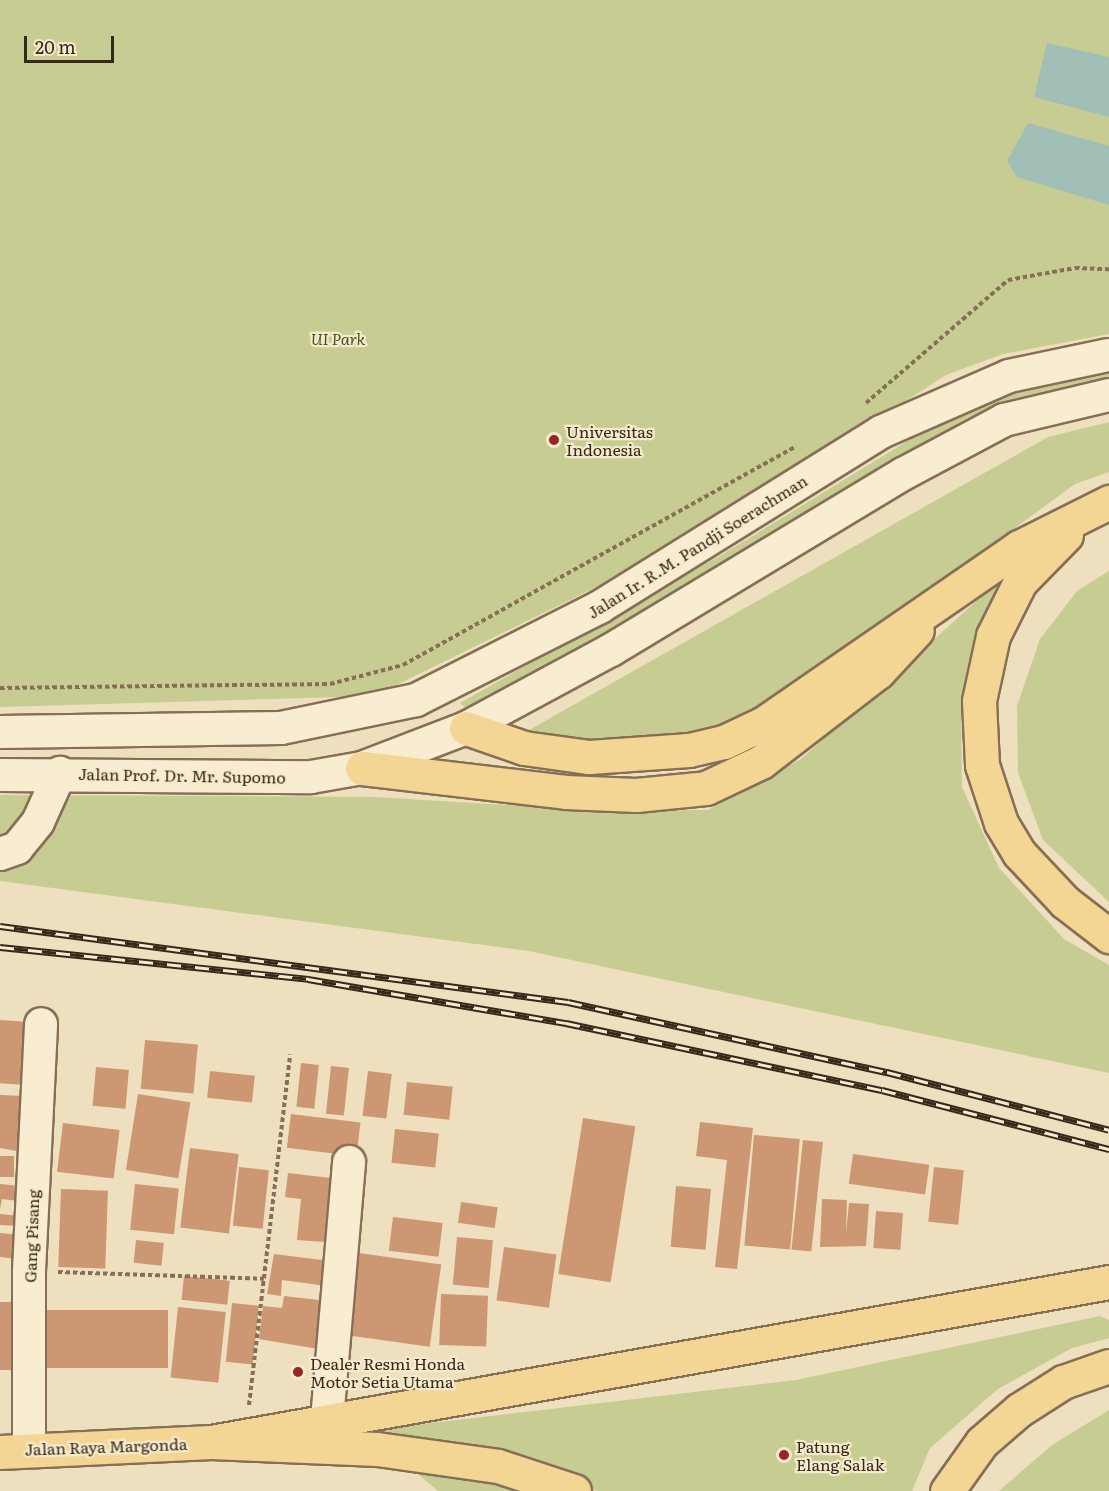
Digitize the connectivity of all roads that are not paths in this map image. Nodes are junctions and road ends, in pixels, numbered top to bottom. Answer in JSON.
{"nodes":[{"id":1,"x":1109,"y":355,"type":"edge"},
{"id":2,"x":1109,"y":395,"type":"edge"},
{"id":3,"x":1109,"y":504,"type":"edge"},
{"id":4,"x":928,"y":610,"type":"junction"},
{"id":5,"x":466,"y":728,"type":"junction"},
{"id":6,"x":0,"y":732,"type":"edge"},
{"id":7,"x":362,"y":768,"type":"junction"},
{"id":8,"x":60,"y":773,"type":"junction"},
{"id":9,"x":0,"y":775,"type":"edge"},
{"id":10,"x":0,"y":854,"type":"edge"},
{"id":11,"x":1109,"y":936,"type":"edge"},
{"id":12,"x":41,"y":1024,"type":"dead end"},
{"id":13,"x":349,"y":1161,"type":"dead end"},
{"id":14,"x":1109,"y":1282,"type":"edge"},
{"id":15,"x":1109,"y":1366,"type":"edge"},
{"id":16,"x":327,"y":1420,"type":"junction"},
{"id":17,"x":211,"y":1442,"type":"junction"},
{"id":18,"x":15,"y":1450,"type":"edge"},
{"id":19,"x":574,"y":1491,"type":"edge"},
{"id":20,"x":947,"y":1491,"type":"edge"}],
"edges":[{"from":1,"to":6,"type":"street","name":"Jalan Ir. R.M. Pandji Soerachman"},
{"from":2,"to":5,"type":"street"},
{"from":3,"to":4,"type":"main road"},
{"from":3,"to":11,"type":"main road"},
{"from":4,"to":5,"type":"main road"},
{"from":4,"to":7,"type":"main road"},
{"from":5,"to":7,"type":"street"},
{"from":7,"to":8,"type":"street","name":"Jalan Prof. Dr. Mr. Supomo"},
{"from":8,"to":9,"type":"street","name":"Jalan Prof. Dr. Mr. Supomo"},
{"from":8,"to":10,"type":"street"},
{"from":12,"to":18,"type":"street","name":"Gang Pisang"},
{"from":13,"to":16,"type":"street"},
{"from":14,"to":16,"type":"main road"},
{"from":15,"to":20,"type":"main road"},
{"from":16,"to":17,"type":"main road"},
{"from":17,"to":18,"type":"main road","name":"Jalan Raya Margonda"},
{"from":17,"to":19,"type":"main road"}]}
